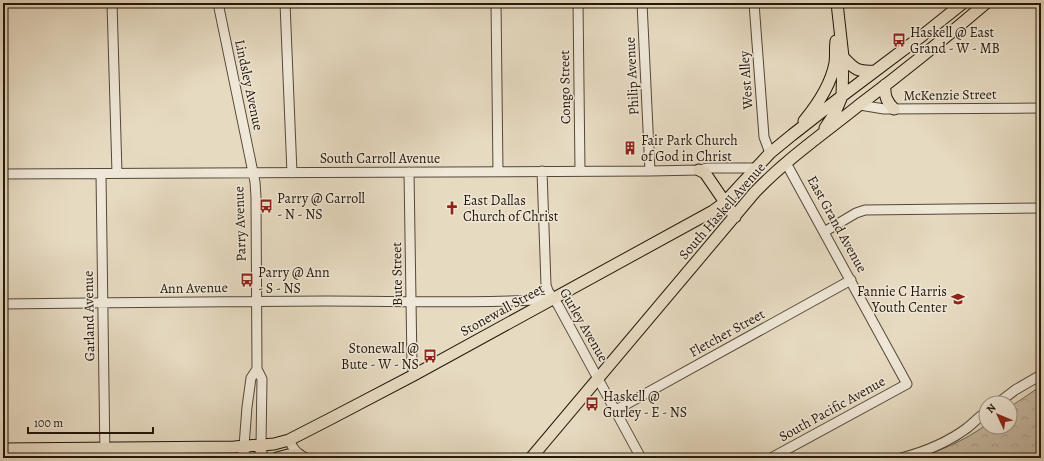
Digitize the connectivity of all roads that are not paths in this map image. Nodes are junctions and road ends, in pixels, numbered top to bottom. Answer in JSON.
{"nodes":[{"id":1,"x":112,"y":3,"type":"edge"},
{"id":2,"x":218,"y":3,"type":"edge"},
{"id":3,"x":285,"y":3,"type":"edge"},
{"id":4,"x":496,"y":3,"type":"edge"},
{"id":5,"x":578,"y":3,"type":"edge"},
{"id":6,"x":642,"y":3,"type":"edge"},
{"id":7,"x":754,"y":3,"type":"edge"},
{"id":8,"x":837,"y":3,"type":"edge"},
{"id":9,"x":986,"y":3,"type":"edge"},
{"id":10,"x":961,"y":4,"type":"edge"},
{"id":11,"x":838,"y":18,"type":"junction"},
{"id":12,"x":843,"y":57,"type":"junction"},
{"id":13,"x":875,"y":72,"type":"junction"},
{"id":14,"x":830,"y":80,"type":"junction"},
{"id":15,"x":884,"y":85,"type":"junction"},
{"id":16,"x":842,"y":96,"type":"junction"},
{"id":17,"x":860,"y":105,"type":"junction"},
{"id":18,"x":1041,"y":108,"type":"edge"},
{"id":19,"x":894,"y":109,"type":"junction"},
{"id":20,"x":792,"y":135,"type":"junction"},
{"id":21,"x":820,"y":135,"type":"junction"},
{"id":22,"x":770,"y":153,"type":"junction"},
{"id":23,"x":786,"y":163,"type":"junction"},
{"id":24,"x":757,"y":168,"type":"junction"},
{"id":25,"x":699,"y":170,"type":"junction"},
{"id":26,"x":542,"y":171,"type":"junction"},
{"id":27,"x":580,"y":171,"type":"junction"},
{"id":28,"x":650,"y":171,"type":"junction"},
{"id":29,"x":409,"y":172,"type":"junction"},
{"id":30,"x":498,"y":172,"type":"junction"},
{"id":31,"x":117,"y":173,"type":"junction"},
{"id":32,"x":253,"y":173,"type":"junction"},
{"id":33,"x":292,"y":173,"type":"junction"},
{"id":34,"x":3,"y":174,"type":"edge"},
{"id":35,"x":101,"y":174,"type":"junction"},
{"id":36,"x":724,"y":203,"type":"junction"},
{"id":37,"x":1041,"y":208,"type":"edge"},
{"id":38,"x":735,"y":217,"type":"junction"},
{"id":39,"x":824,"y":232,"type":"junction"},
{"id":40,"x":851,"y":280,"type":"junction"},
{"id":41,"x":554,"y":298,"type":"junction"},
{"id":42,"x":257,"y":301,"type":"junction"},
{"id":43,"x":411,"y":301,"type":"junction"},
{"id":44,"x":103,"y":303,"type":"junction"},
{"id":45,"x":3,"y":304,"type":"edge"},
{"id":46,"x":257,"y":369,"type":"junction"},
{"id":47,"x":414,"y":375,"type":"junction"},
{"id":48,"x":1041,"y":375,"type":"edge"},
{"id":49,"x":598,"y":378,"type":"junction"},
{"id":50,"x":907,"y":384,"type":"joint"},
{"id":51,"x":1008,"y":395,"type":"edge"},
{"id":52,"x":616,"y":410,"type":"junction"},
{"id":53,"x":978,"y":419,"type":"edge"},
{"id":54,"x":288,"y":440,"type":"junction"},
{"id":55,"x":261,"y":445,"type":"junction"},
{"id":56,"x":244,"y":446,"type":"junction"},
{"id":57,"x":3,"y":449,"type":"edge"},
{"id":58,"x":105,"y":453,"type":"edge"},
{"id":59,"x":303,"y":456,"type":"edge"},
{"id":60,"x":244,"y":458,"type":"edge"},
{"id":61,"x":261,"y":458,"type":"edge"},
{"id":62,"x":277,"y":458,"type":"edge"},
{"id":63,"x":531,"y":458,"type":"edge"},
{"id":64,"x":641,"y":458,"type":"edge"},
{"id":65,"x":771,"y":458,"type":"edge"},
{"id":66,"x":901,"y":458,"type":"edge"}],
"edges":[{"from":1,"to":31,"type":"street"},
{"from":2,"to":32,"type":"street","name":"Lindsley Avenue"},
{"from":3,"to":33,"type":"street"},
{"from":4,"to":30,"type":"street"},
{"from":5,"to":27,"type":"street","name":"Congo Street"},
{"from":6,"to":28,"type":"street","name":"Philip Avenue"},
{"from":7,"to":22,"type":"street","name":"West Alley"},
{"from":8,"to":11,"type":"main road"},
{"from":9,"to":15,"type":"main road","name":"South Haskell Avenue"},
{"from":10,"to":13,"type":"main road","name":"South Haskell Avenue"},
{"from":11,"to":12,"type":"main road"},
{"from":11,"to":14,"type":"main road"},
{"from":12,"to":13,"type":"main road"},
{"from":12,"to":16,"type":"main road"},
{"from":13,"to":16,"type":"main road","name":"South Haskell Avenue"},
{"from":14,"to":16,"type":"main road"},
{"from":14,"to":20,"type":"main road"},
{"from":15,"to":17,"type":"main road","name":"South Haskell Avenue"},
{"from":15,"to":19,"type":"main road"},
{"from":16,"to":17,"type":"main road"},
{"from":16,"to":20,"type":"main road","name":"South Haskell Avenue"},
{"from":16,"to":21,"type":"main road"},
{"from":17,"to":19,"type":"street","name":"McKenzie Street"},
{"from":17,"to":21,"type":"main road","name":"South Haskell Avenue"},
{"from":18,"to":19,"type":"street","name":"McKenzie Street"},
{"from":20,"to":22,"type":"main road","name":"South Haskell Avenue"},
{"from":21,"to":23,"type":"main road","name":"South Haskell Avenue"},
{"from":22,"to":24,"type":"main road","name":"South Haskell Avenue"},
{"from":23,"to":38,"type":"main road","name":"South Haskell Avenue"},
{"from":23,"to":39,"type":"street","name":"East Grand Avenue"},
{"from":24,"to":25,"type":"street","name":"South Carroll Avenue"},
{"from":24,"to":36,"type":"main road","name":"Stonewall Street"},
{"from":25,"to":28,"type":"street","name":"South Carroll Avenue"},
{"from":25,"to":36,"type":"main road"},
{"from":26,"to":27,"type":"street","name":"South Carroll Avenue"},
{"from":26,"to":30,"type":"street","name":"South Carroll Avenue"},
{"from":26,"to":41,"type":"street","name":"Gurley Avenue"},
{"from":27,"to":28,"type":"street","name":"South Carroll Avenue"},
{"from":29,"to":30,"type":"street","name":"South Carroll Avenue"},
{"from":29,"to":33,"type":"street","name":"South Carroll Avenue"},
{"from":29,"to":43,"type":"street","name":"Bute Street"},
{"from":31,"to":32,"type":"street","name":"South Carroll Avenue"},
{"from":31,"to":35,"type":"street","name":"South Carroll Avenue"},
{"from":32,"to":33,"type":"street","name":"South Carroll Avenue"},
{"from":32,"to":42,"type":"street","name":"Parry Avenue"},
{"from":34,"to":35,"type":"street","name":"South Carroll Avenue"},
{"from":35,"to":44,"type":"street","name":"Garland Avenue"},
{"from":36,"to":38,"type":"main road"},
{"from":36,"to":41,"type":"main road","name":"Stonewall Street"},
{"from":37,"to":39,"type":"street"},
{"from":38,"to":49,"type":"main road","name":"South Haskell Avenue"},
{"from":39,"to":40,"type":"street","name":"East Grand Avenue"},
{"from":40,"to":50,"type":"street","name":"East Grand Avenue"},
{"from":40,"to":52,"type":"street","name":"Fletcher Street"},
{"from":41,"to":43,"type":"street","name":"Ann Avenue"},
{"from":41,"to":47,"type":"main road","name":"Stonewall Street"},
{"from":41,"to":49,"type":"street","name":"Gurley Avenue"},
{"from":42,"to":43,"type":"street","name":"Ann Avenue"},
{"from":42,"to":44,"type":"street","name":"Ann Avenue"},
{"from":42,"to":46,"type":"street","name":"Parry Avenue"},
{"from":43,"to":47,"type":"street","name":"Bute Street"},
{"from":44,"to":45,"type":"street","name":"Ann Avenue"},
{"from":44,"to":58,"type":"street","name":"Garland Avenue"},
{"from":46,"to":55,"type":"street","name":"Parry Avenue"},
{"from":46,"to":56,"type":"street","name":"Parry Avenue"},
{"from":47,"to":54,"type":"main road","name":"Stonewall Street"},
{"from":48,"to":51,"type":"street"},
{"from":49,"to":52,"type":"street","name":"Gurley Avenue"},
{"from":49,"to":63,"type":"main road","name":"South Haskell Avenue"},
{"from":50,"to":65,"type":"street","name":"South Pacific Avenue"},
{"from":52,"to":64,"type":"street","name":"Gurley Avenue"},
{"from":53,"to":66,"type":"street"},
{"from":54,"to":55,"type":"main road","name":"Stonewall Street"},
{"from":54,"to":59,"type":"street"},
{"from":55,"to":56,"type":"main road","name":"Stonewall Street"},
{"from":55,"to":61,"type":"main road","name":"Parry Avenue"},
{"from":56,"to":58,"type":"main road","name":"Stonewall Street"},
{"from":56,"to":60,"type":"main road","name":"Parry Avenue"},
{"from":57,"to":58,"type":"main road","name":"Stonewall Street"},
{"from":59,"to":62,"type":"main road"}]}
